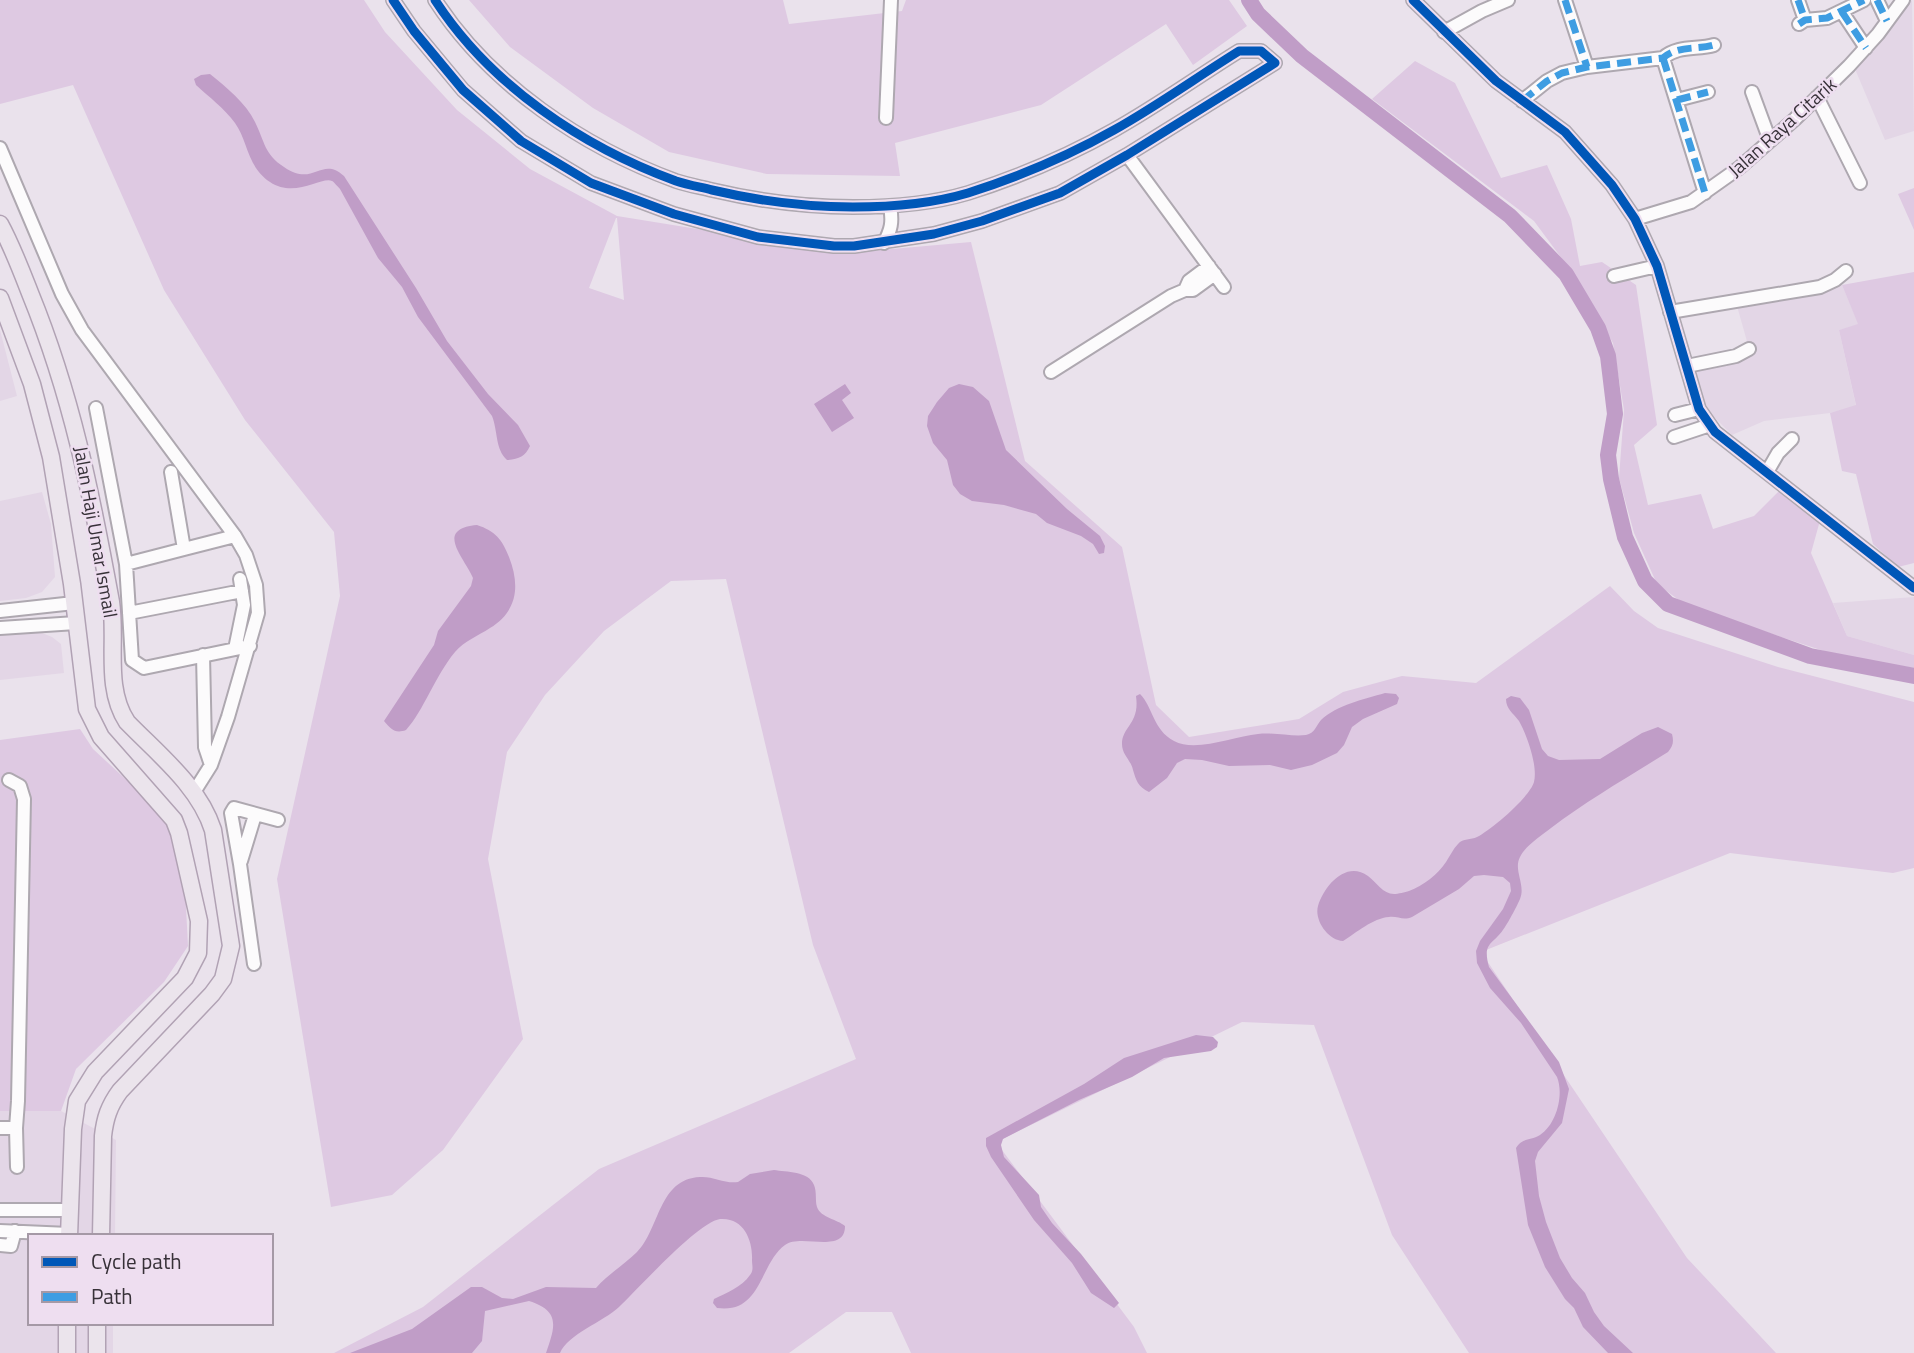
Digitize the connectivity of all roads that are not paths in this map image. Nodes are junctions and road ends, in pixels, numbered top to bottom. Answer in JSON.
{"nodes":[{"id":1,"x":393,"y":0,"type":"edge"},
{"id":2,"x":435,"y":0,"type":"edge"},
{"id":3,"x":891,"y":0,"type":"edge"},
{"id":4,"x":1413,"y":0,"type":"edge"},
{"id":5,"x":1508,"y":0,"type":"edge"},
{"id":6,"x":1565,"y":0,"type":"edge"},
{"id":7,"x":1798,"y":0,"type":"edge"},
{"id":8,"x":1877,"y":0,"type":"edge"},
{"id":9,"x":1903,"y":0,"type":"edge"},
{"id":10,"x":1852,"y":4,"type":"edge"},
{"id":11,"x":1887,"y":20,"type":"junction"},
{"id":12,"x":1444,"y":32,"type":"junction"},
{"id":13,"x":1714,"y":45,"type":"dead end"},
{"id":14,"x":1866,"y":48,"type":"junction"},
{"id":15,"x":1663,"y":58,"type":"junction"},
{"id":16,"x":1587,"y":67,"type":"junction"},
{"id":17,"x":1708,"y":92,"type":"dead end"},
{"id":18,"x":1752,"y":92,"type":"dead end"},
{"id":19,"x":1817,"y":97,"type":"junction"},
{"id":20,"x":1677,"y":100,"type":"junction"},
{"id":21,"x":1522,"y":101,"type":"junction"},
{"id":22,"x":886,"y":118,"type":"dead end"},
{"id":23,"x":1770,"y":141,"type":"junction"},
{"id":24,"x":0,"y":148,"type":"edge"},
{"id":25,"x":1127,"y":155,"type":"junction"},
{"id":26,"x":1860,"y":183,"type":"dead end"},
{"id":27,"x":1705,"y":193,"type":"junction"},
{"id":28,"x":890,"y":207,"type":"junction"},
{"id":29,"x":1635,"y":219,"type":"junction"},
{"id":30,"x":0,"y":224,"type":"edge"},
{"id":31,"x":884,"y":243,"type":"junction"},
{"id":32,"x":1657,"y":266,"type":"junction"},
{"id":33,"x":1212,"y":270,"type":"junction"},
{"id":34,"x":1846,"y":271,"type":"dead end"},
{"id":35,"x":1614,"y":276,"type":"dead end"},
{"id":36,"x":1224,"y":287,"type":"dead end"},
{"id":37,"x":0,"y":299,"type":"edge"},
{"id":38,"x":1670,"y":312,"type":"junction"},
{"id":39,"x":44,"y":328,"type":"junction"},
{"id":40,"x":16,"y":340,"type":"junction"},
{"id":41,"x":1749,"y":349,"type":"dead end"},
{"id":42,"x":1687,"y":366,"type":"junction"},
{"id":43,"x":1051,"y":372,"type":"dead end"},
{"id":44,"x":96,"y":408,"type":"dead end"},
{"id":45,"x":1699,"y":409,"type":"junction"},
{"id":46,"x":1675,"y":415,"type":"dead end"},
{"id":47,"x":1710,"y":425,"type":"junction"},
{"id":48,"x":1674,"y":437,"type":"dead end"},
{"id":49,"x":1793,"y":439,"type":"dead end"},
{"id":50,"x":171,"y":472,"type":"dead end"},
{"id":51,"x":1767,"y":472,"type":"junction"},
{"id":52,"x":235,"y":536,"type":"junction"},
{"id":53,"x":184,"y":549,"type":"junction"},
{"id":54,"x":126,"y":564,"type":"junction"},
{"id":55,"x":1914,"y":588,"type":"edge"},
{"id":56,"x":74,"y":603,"type":"junction"},
{"id":57,"x":4,"y":610,"type":"edge"},
{"id":58,"x":129,"y":613,"type":"junction"},
{"id":59,"x":76,"y":623,"type":"junction"},
{"id":60,"x":5,"y":628,"type":"edge"},
{"id":61,"x":250,"y":646,"type":"junction"},
{"id":62,"x":235,"y":649,"type":"junction"},
{"id":63,"x":203,"y":655,"type":"junction"},
{"id":64,"x":211,"y":765,"type":"junction"},
{"id":65,"x":9,"y":780,"type":"dead end"},
{"id":66,"x":194,"y":792,"type":"junction"},
{"id":67,"x":255,"y":815,"type":"junction"},
{"id":68,"x":278,"y":820,"type":"dead end"},
{"id":69,"x":232,"y":826,"type":"junction"},
{"id":70,"x":213,"y":830,"type":"junction"},
{"id":71,"x":240,"y":864,"type":"junction"},
{"id":72,"x":254,"y":964,"type":"dead end"},
{"id":73,"x":0,"y":1128,"type":"edge"},
{"id":74,"x":16,"y":1128,"type":"junction"},
{"id":75,"x":17,"y":1167,"type":"dead end"},
{"id":76,"x":0,"y":1210,"type":"edge"},
{"id":77,"x":70,"y":1210,"type":"junction"},
{"id":78,"x":0,"y":1231,"type":"edge"},
{"id":79,"x":15,"y":1231,"type":"junction"},
{"id":80,"x":56,"y":1234,"type":"edge"},
{"id":81,"x":69,"y":1234,"type":"edge"},
{"id":82,"x":101,"y":1234,"type":"edge"},
{"id":83,"x":0,"y":1245,"type":"edge"},
{"id":84,"x":67,"y":1325,"type":"edge"},
{"id":85,"x":97,"y":1325,"type":"edge"},
{"id":86,"x":67,"y":1353,"type":"edge"},
{"id":87,"x":97,"y":1353,"type":"edge"}],
"edges":[{"from":1,"to":31,"type":"street"},
{"from":2,"to":28,"type":"street"},
{"from":3,"to":22,"type":"street"},
{"from":4,"to":12,"type":"street"},
{"from":5,"to":12,"type":"street"},
{"from":6,"to":16,"type":"street"},
{"from":7,"to":10,"type":"street"},
{"from":8,"to":11,"type":"street"},
{"from":9,"to":11,"type":"street","name":"Jalan Raya Citarik"},
{"from":10,"to":14,"type":"street"},
{"from":11,"to":14,"type":"street","name":"Jalan Raya Citarik"},
{"from":12,"to":21,"type":"street"},
{"from":13,"to":15,"type":"street"},
{"from":14,"to":19,"type":"street","name":"Jalan Raya Citarik"},
{"from":15,"to":16,"type":"street"},
{"from":15,"to":20,"type":"street"},
{"from":16,"to":21,"type":"street"},
{"from":17,"to":20,"type":"street"},
{"from":18,"to":23,"type":"street"},
{"from":19,"to":23,"type":"street","name":"Jalan Raya Citarik"},
{"from":19,"to":26,"type":"street"},
{"from":20,"to":27,"type":"street"},
{"from":21,"to":29,"type":"street"},
{"from":23,"to":27,"type":"street","name":"Jalan Raya Citarik"},
{"from":24,"to":52,"type":"street"},
{"from":25,"to":28,"type":"street"},
{"from":25,"to":31,"type":"street"},
{"from":25,"to":33,"type":"street"},
{"from":27,"to":29,"type":"street","name":"Jalan Raya Citarik"},
{"from":28,"to":31,"type":"street"},
{"from":29,"to":32,"type":"street"},
{"from":30,"to":39,"type":"main road","name":"Jalan Haji Umar Ismail"},
{"from":32,"to":35,"type":"street"},
{"from":32,"to":38,"type":"street"},
{"from":33,"to":36,"type":"street"},
{"from":33,"to":43,"type":"street"},
{"from":34,"to":38,"type":"street"},
{"from":37,"to":40,"type":"main road","name":"Jalan Haji Umar Ismail"},
{"from":38,"to":42,"type":"street"},
{"from":39,"to":40,"type":"main road"},
{"from":39,"to":66,"type":"main road","name":"Jalan Haji Umar Ismail"},
{"from":40,"to":56,"type":"main road","name":"Jalan Haji Umar Ismail"},
{"from":41,"to":42,"type":"street"},
{"from":42,"to":45,"type":"street"},
{"from":44,"to":54,"type":"street"},
{"from":45,"to":46,"type":"street"},
{"from":45,"to":47,"type":"street"},
{"from":47,"to":48,"type":"street"},
{"from":47,"to":51,"type":"street"},
{"from":49,"to":51,"type":"street"},
{"from":50,"to":53,"type":"street"},
{"from":51,"to":55,"type":"street"},
{"from":52,"to":53,"type":"street"},
{"from":52,"to":61,"type":"street"},
{"from":53,"to":54,"type":"street"},
{"from":54,"to":58,"type":"street"},
{"from":56,"to":57,"type":"street"},
{"from":56,"to":59,"type":"main road","name":"Jalan Haji Umar Ismail"},
{"from":57,"to":60,"type":"street"},
{"from":58,"to":62,"type":"street"},
{"from":58,"to":63,"type":"street"},
{"from":59,"to":60,"type":"street"},
{"from":59,"to":77,"type":"main road","name":"Jalan Haji Umar Ismail"},
{"from":61,"to":62,"type":"street"},
{"from":61,"to":64,"type":"street"},
{"from":62,"to":63,"type":"street"},
{"from":63,"to":64,"type":"street"},
{"from":64,"to":66,"type":"street"},
{"from":65,"to":74,"type":"street"},
{"from":66,"to":70,"type":"main road","name":"Jalan Haji Umar Ismail"},
{"from":67,"to":68,"type":"street"},
{"from":67,"to":69,"type":"street"},
{"from":67,"to":71,"type":"street"},
{"from":69,"to":70,"type":"street"},
{"from":69,"to":71,"type":"street"},
{"from":70,"to":82,"type":"main road","name":"Jalan Haji Umar Ismail"},
{"from":71,"to":72,"type":"street"},
{"from":73,"to":74,"type":"street"},
{"from":74,"to":75,"type":"street"},
{"from":76,"to":77,"type":"street"},
{"from":77,"to":81,"type":"main road","name":"Jalan Haji Umar Ismail"},
{"from":78,"to":79,"type":"street"},
{"from":79,"to":80,"type":"street"},
{"from":79,"to":83,"type":"street"},
{"from":84,"to":86,"type":"main road"},
{"from":85,"to":87,"type":"main road"}]}
